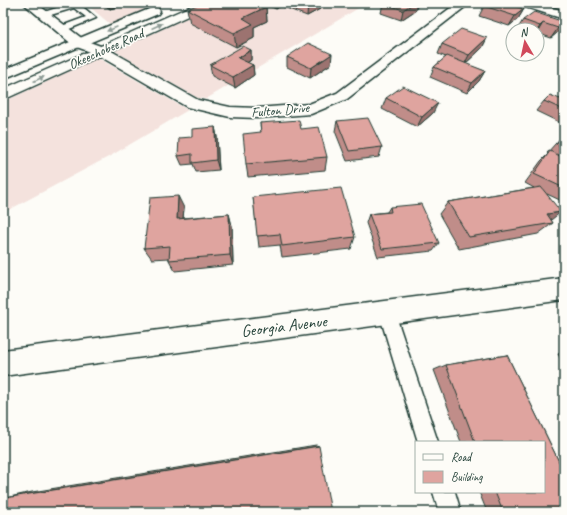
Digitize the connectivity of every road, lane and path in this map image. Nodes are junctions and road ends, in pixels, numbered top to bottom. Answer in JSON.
{"nodes":[{"id":1,"x":29,"y":3,"type":"edge"},
{"id":2,"x":208,"y":3,"type":"edge"},
{"id":3,"x":464,"y":3,"type":"edge"},
{"id":4,"x":523,"y":3,"type":"edge"},
{"id":5,"x":166,"y":6,"type":"dead end"},
{"id":6,"x":44,"y":15,"type":"junction"},
{"id":7,"x":564,"y":16,"type":"edge"},
{"id":8,"x":62,"y":29,"type":"junction"},
{"id":9,"x":79,"y":43,"type":"junction"},
{"id":10,"x":101,"y":51,"type":"junction"},
{"id":11,"x":3,"y":75,"type":"edge"},
{"id":12,"x":3,"y":95,"type":"edge"},
{"id":13,"x":564,"y":289,"type":"edge"},
{"id":14,"x":387,"y":313,"type":"junction"},
{"id":15,"x":3,"y":363,"type":"edge"},
{"id":16,"x":428,"y":441,"type":"edge"},
{"id":17,"x":444,"y":493,"type":"edge"},
{"id":18,"x":450,"y":512,"type":"edge"}],
"edges":[{"from":1,"to":6,"type":"street","name":"Fulton Drive"},
{"from":10,"to":2,"type":"street","name":"Okeechobee Road","one_way":true},
{"from":3,"to":10,"type":"street","name":"Fulton Drive"},
{"from":4,"to":7,"type":"street"},
{"from":5,"to":9,"type":"street","name":"Okeechobee Road","one_way":true},
{"from":6,"to":8,"type":"street","name":"Fulton Drive"},
{"from":6,"to":8,"type":"lane"},
{"from":8,"to":9,"type":"street","name":"Fulton Drive"},
{"from":9,"to":10,"type":"street","name":"Fulton Drive"},
{"from":9,"to":11,"type":"street","name":"Okeechobee Road"},
{"from":12,"to":10,"type":"street","name":"Okeechobee Road","one_way":true},
{"from":13,"to":14,"type":"street","name":"Georgia Avenue"},
{"from":14,"to":15,"type":"street","name":"Georgia Avenue"},
{"from":14,"to":16,"type":"lane"},
{"from":17,"to":18,"type":"lane"}]}
